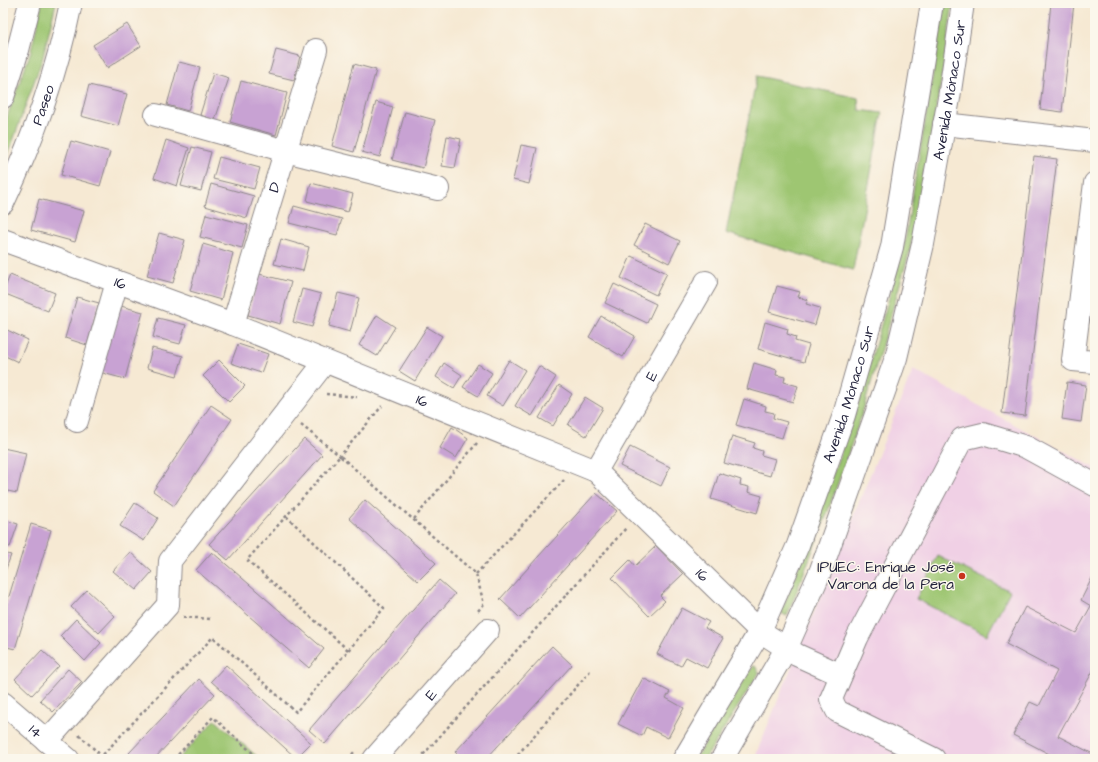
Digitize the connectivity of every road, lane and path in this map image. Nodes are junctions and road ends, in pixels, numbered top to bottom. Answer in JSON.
{"nodes":[{"id":1,"x":30,"y":3,"type":"edge"},
{"id":2,"x":71,"y":3,"type":"edge"},
{"id":3,"x":932,"y":3,"type":"edge"},
{"id":4,"x":963,"y":3,"type":"edge"},
{"id":5,"x":316,"y":50,"type":"dead end"},
{"id":6,"x":3,"y":97,"type":"edge"},
{"id":7,"x":156,"y":115,"type":"dead end"},
{"id":8,"x":944,"y":124,"type":"junction"},
{"id":9,"x":1095,"y":141,"type":"edge"},
{"id":10,"x":286,"y":151,"type":"junction"},
{"id":11,"x":1095,"y":183,"type":"edge"},
{"id":12,"x":438,"y":189,"type":"dead end"},
{"id":13,"x":3,"y":203,"type":"edge"},
{"id":14,"x":3,"y":240,"type":"edge"},
{"id":15,"x":117,"y":282,"type":"junction"},
{"id":16,"x":706,"y":282,"type":"dead end"},
{"id":17,"x":234,"y":324,"type":"junction"},
{"id":18,"x":325,"y":362,"type":"junction"},
{"id":19,"x":1095,"y":362,"type":"edge"},
{"id":20,"x":395,"y":390,"type":"junction"},
{"id":21,"x":286,"y":412,"type":"junction"},
{"id":22,"x":77,"y":421,"type":"dead end"},
{"id":23,"x":490,"y":428,"type":"junction"},
{"id":24,"x":340,"y":456,"type":"junction"},
{"id":25,"x":588,"y":467,"type":"junction"},
{"id":26,"x":1095,"y":485,"type":"edge"},
{"id":27,"x":639,"y":514,"type":"junction"},
{"id":28,"x":286,"y":516,"type":"junction"},
{"id":29,"x":414,"y":519,"type":"junction"},
{"id":30,"x":476,"y":574,"type":"junction"},
{"id":31,"x":481,"y":623,"type":"joint"},
{"id":32,"x":760,"y":631,"type":"junction"},
{"id":33,"x":786,"y":649,"type":"junction"},
{"id":34,"x":348,"y":650,"type":"junction"},
{"id":35,"x":590,"y":671,"type":"dead end"},
{"id":36,"x":841,"y":675,"type":"junction"},
{"id":37,"x":3,"y":703,"type":"edge"},
{"id":38,"x":64,"y":721,"type":"junction"},
{"id":39,"x":47,"y":741,"type":"junction"},
{"id":40,"x":366,"y":753,"type":"edge"},
{"id":41,"x":101,"y":758,"type":"edge"},
{"id":42,"x":68,"y":759,"type":"edge"},
{"id":43,"x":105,"y":759,"type":"edge"},
{"id":44,"x":174,"y":759,"type":"edge"},
{"id":45,"x":260,"y":759,"type":"edge"},
{"id":46,"x":348,"y":759,"type":"edge"},
{"id":47,"x":427,"y":759,"type":"edge"},
{"id":48,"x":514,"y":759,"type":"edge"},
{"id":49,"x":684,"y":759,"type":"edge"},
{"id":50,"x":722,"y":759,"type":"edge"},
{"id":51,"x":934,"y":759,"type":"edge"}],
"edges":[{"from":1,"to":6,"type":"street"},
{"from":2,"to":13,"type":"street","name":"Paseo"},
{"from":3,"to":32,"type":"street","name":"Avenida Mónaco Sur"},
{"from":4,"to":8,"type":"street","name":"Avenida Mónaco Sur"},
{"from":5,"to":10,"type":"street","name":"D"},
{"from":7,"to":10,"type":"street"},
{"from":8,"to":9,"type":"street"},
{"from":8,"to":33,"type":"street","name":"Avenida Mónaco Sur"},
{"from":10,"to":12,"type":"street"},
{"from":10,"to":17,"type":"street","name":"D"},
{"from":11,"to":19,"type":"street"},
{"from":14,"to":15,"type":"street","name":"16"},
{"from":15,"to":17,"type":"street","name":"16"},
{"from":15,"to":22,"type":"street"},
{"from":16,"to":25,"type":"street","name":"E"},
{"from":17,"to":18,"type":"street","name":"16"},
{"from":18,"to":20,"type":"street","name":"16"},
{"from":18,"to":21,"type":"street"},
{"from":20,"to":23,"type":"street","name":"16"},
{"from":20,"to":24,"type":"path"},
{"from":21,"to":24,"type":"path"},
{"from":21,"to":38,"type":"street"},
{"from":23,"to":25,"type":"street","name":"16"},
{"from":23,"to":29,"type":"path"},
{"from":24,"to":28,"type":"path"},
{"from":24,"to":29,"type":"path"},
{"from":25,"to":27,"type":"street","name":"16"},
{"from":25,"to":30,"type":"path"},
{"from":26,"to":36,"type":"street"},
{"from":27,"to":32,"type":"street","name":"16"},
{"from":27,"to":47,"type":"path"},
{"from":28,"to":34,"type":"path"},
{"from":28,"to":34,"type":"path"},
{"from":29,"to":30,"type":"path"},
{"from":30,"to":31,"type":"path"},
{"from":31,"to":40,"type":"street","name":"E"},
{"from":32,"to":33,"type":"street","name":"16"},
{"from":32,"to":49,"type":"street","name":"Avenida Mónaco Sur"},
{"from":33,"to":36,"type":"street","name":"16"},
{"from":33,"to":50,"type":"street","name":"Avenida Mónaco Sur"},
{"from":34,"to":41,"type":"path"},
{"from":35,"to":48,"type":"path"},
{"from":36,"to":51,"type":"street"},
{"from":37,"to":39,"type":"street","name":"14"},
{"from":38,"to":39,"type":"street"},
{"from":38,"to":41,"type":"path"},
{"from":39,"to":42,"type":"street","name":"14"},
{"from":40,"to":46,"type":"path"},
{"from":41,"to":43,"type":"path"},
{"from":44,"to":45,"type":"path"}]}
